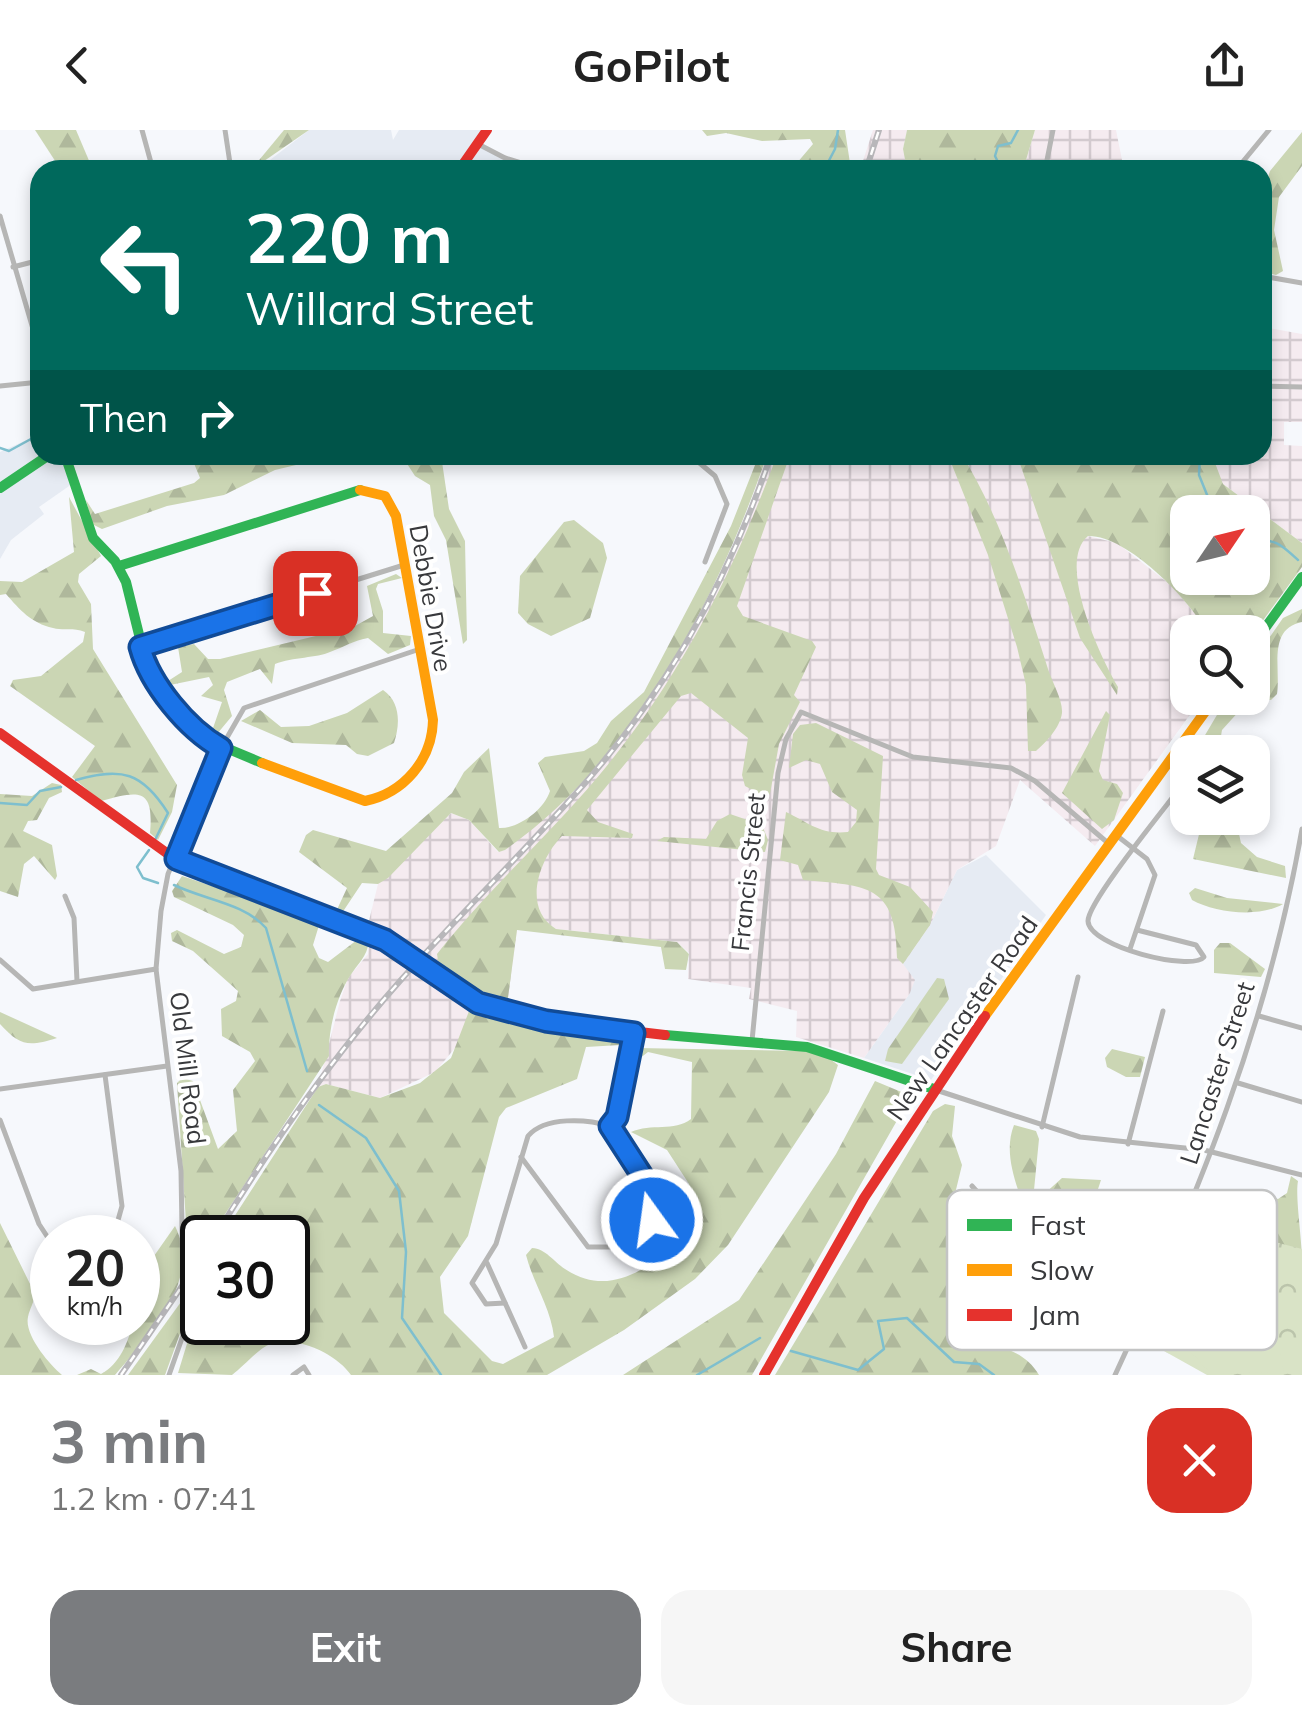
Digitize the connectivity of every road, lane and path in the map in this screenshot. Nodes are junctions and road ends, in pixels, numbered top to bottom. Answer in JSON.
{"nodes":[{"id":1,"x":142,"y":130,"type":"edge"},
{"id":2,"x":226,"y":130,"type":"edge"},
{"id":3,"x":487,"y":130,"type":"edge"},
{"id":4,"x":1053,"y":130,"type":"edge"},
{"id":5,"x":1269,"y":130,"type":"edge"},
{"id":6,"x":478,"y":144,"type":"junction"},
{"id":7,"x":150,"y":160,"type":"edge"},
{"id":8,"x":229,"y":160,"type":"edge"},
{"id":9,"x":466,"y":160,"type":"edge"},
{"id":10,"x":511,"y":160,"type":"edge"},
{"id":11,"x":1047,"y":160,"type":"edge"},
{"id":12,"x":1244,"y":160,"type":"edge"},
{"id":13,"x":0,"y":216,"type":"edge"},
{"id":14,"x":30,"y":263,"type":"edge"},
{"id":15,"x":14,"y":268,"type":"junction"},
{"id":16,"x":1272,"y":278,"type":"edge"},
{"id":17,"x":1302,"y":282,"type":"edge"},
{"id":18,"x":30,"y":320,"type":"edge"},
{"id":19,"x":30,"y":383,"type":"edge"},
{"id":20,"x":0,"y":386,"type":"edge"},
{"id":21,"x":1272,"y":386,"type":"edge"},
{"id":22,"x":1302,"y":387,"type":"edge"},
{"id":23,"x":34,"y":465,"type":"edge"},
{"id":24,"x":68,"y":465,"type":"edge"},
{"id":25,"x":702,"y":465,"type":"edge"},
{"id":26,"x":0,"y":488,"type":"edge"},
{"id":27,"x":704,"y":562,"type":"dead end"},
{"id":28,"x":405,"y":565,"type":"junction"},
{"id":29,"x":119,"y":566,"type":"junction"},
{"id":30,"x":1301,"y":579,"type":"edge"},
{"id":31,"x":1270,"y":621,"type":"edge"},
{"id":32,"x":140,"y":647,"type":"junction"},
{"id":33,"x":420,"y":649,"type":"junction"},
{"id":34,"x":1203,"y":715,"type":"edge"},
{"id":35,"x":0,"y":733,"type":"edge"},
{"id":36,"x":221,"y":748,"type":"junction"},
{"id":37,"x":1170,"y":802,"type":"edge"},
{"id":38,"x":1302,"y":829,"type":"edge"},
{"id":39,"x":1112,"y":839,"type":"junction"},
{"id":40,"x":1135,"y":849,"type":"junction"},
{"id":41,"x":176,"y":859,"type":"junction"},
{"id":42,"x":1302,"y":882,"type":"edge"},
{"id":43,"x":1292,"y":883,"type":"junction"},
{"id":44,"x":65,"y":896,"type":"dead end"},
{"id":45,"x":1137,"y":930,"type":"junction"},
{"id":46,"x":1130,"y":950,"type":"junction"},
{"id":47,"x":0,"y":960,"type":"edge"},
{"id":48,"x":156,"y":969,"type":"junction"},
{"id":49,"x":1078,"y":978,"type":"dead end"},
{"id":50,"x":77,"y":982,"type":"junction"},
{"id":51,"x":1163,"y":1011,"type":"dead end"},
{"id":52,"x":1259,"y":1016,"type":"junction"},
{"id":53,"x":1302,"y":1028,"type":"edge"},
{"id":54,"x":630,"y":1033,"type":"junction"},
{"id":55,"x":752,"y":1041,"type":"junction"},
{"id":56,"x":167,"y":1066,"type":"junction"},
{"id":57,"x":105,"y":1075,"type":"junction"},
{"id":58,"x":1238,"y":1083,"type":"junction"},
{"id":59,"x":0,"y":1089,"type":"edge"},
{"id":60,"x":934,"y":1090,"type":"junction"},
{"id":61,"x":1302,"y":1102,"type":"edge"},
{"id":62,"x":0,"y":1120,"type":"edge"},
{"id":63,"x":610,"y":1126,"type":"junction"},
{"id":64,"x":1042,"y":1127,"type":"junction"},
{"id":65,"x":1128,"y":1144,"type":"junction"},
{"id":66,"x":1214,"y":1152,"type":"junction"},
{"id":67,"x":521,"y":1157,"type":"junction"},
{"id":68,"x":1302,"y":1174,"type":"edge"},
{"id":69,"x":972,"y":1186,"type":"dead end"},
{"id":70,"x":976,"y":1190,"type":"edge"},
{"id":71,"x":1197,"y":1190,"type":"edge"},
{"id":72,"x":36,"y":1215,"type":"edge"},
{"id":73,"x":119,"y":1215,"type":"edge"},
{"id":74,"x":183,"y":1215,"type":"edge"},
{"id":75,"x":487,"y":1263,"type":"junction"},
{"id":76,"x":505,"y":1303,"type":"junction"},
{"id":77,"x":180,"y":1344,"type":"edge"},
{"id":78,"x":525,"y":1348,"type":"dead end"},
{"id":79,"x":1126,"y":1350,"type":"edge"},
{"id":80,"x":168,"y":1375,"type":"edge"},
{"id":81,"x":293,"y":1375,"type":"edge"},
{"id":82,"x":310,"y":1375,"type":"edge"},
{"id":83,"x":764,"y":1375,"type":"edge"},
{"id":84,"x":1114,"y":1375,"type":"edge"}],
"edges":[{"from":1,"to":7,"type":"street"},
{"from":2,"to":8,"type":"street"},
{"from":3,"to":6,"type":"street"},
{"from":4,"to":11,"type":"street"},
{"from":5,"to":12,"type":"street"},
{"from":6,"to":9,"type":"street"},
{"from":6,"to":10,"type":"street"},
{"from":13,"to":15,"type":"street"},
{"from":14,"to":15,"type":"street"},
{"from":15,"to":18,"type":"street"},
{"from":16,"to":17,"type":"street"},
{"from":19,"to":20,"type":"street"},
{"from":21,"to":22,"type":"street"},
{"from":23,"to":26,"type":"street"},
{"from":24,"to":29,"type":"street"},
{"from":25,"to":27,"type":"street"},
{"from":28,"to":29,"type":"street","name":"Debbie Drive"},
{"from":28,"to":32,"type":"street"},
{"from":28,"to":33,"type":"street","name":"Debbie Drive"},
{"from":29,"to":32,"type":"street"},
{"from":30,"to":31,"type":"street"},
{"from":32,"to":36,"type":"street"},
{"from":33,"to":36,"type":"street","name":"Old Mill Road"},
{"from":33,"to":36,"type":"street","name":"Debbie Drive"},
{"from":34,"to":39,"type":"street","name":"New Lancaster Road"},
{"from":35,"to":41,"type":"street"},
{"from":36,"to":41,"type":"street","name":"Old Mill Road"},
{"from":37,"to":40,"type":"street"},
{"from":38,"to":43,"type":"street","name":"Lancaster Street"},
{"from":39,"to":40,"type":"street"},
{"from":39,"to":55,"type":"street","name":"Francis Street"},
{"from":39,"to":60,"type":"street","name":"New Lancaster Road"},
{"from":40,"to":45,"type":"street"},
{"from":40,"to":46,"type":"street"},
{"from":41,"to":48,"type":"street","name":"Old Mill Road"},
{"from":41,"to":54,"type":"street"},
{"from":42,"to":43,"type":"street"},
{"from":43,"to":52,"type":"street","name":"Lancaster Street"},
{"from":44,"to":50,"type":"street"},
{"from":45,"to":46,"type":"street"},
{"from":45,"to":46,"type":"street"},
{"from":47,"to":50,"type":"street"},
{"from":48,"to":50,"type":"street"},
{"from":48,"to":56,"type":"street","name":"Old Mill Road"},
{"from":49,"to":64,"type":"street"},
{"from":51,"to":65,"type":"street"},
{"from":52,"to":53,"type":"street"},
{"from":52,"to":58,"type":"street","name":"Lancaster Street"},
{"from":54,"to":55,"type":"street"},
{"from":54,"to":63,"type":"street"},
{"from":55,"to":60,"type":"street"},
{"from":56,"to":57,"type":"street"},
{"from":56,"to":74,"type":"street","name":"Old Mill Road"},
{"from":57,"to":59,"type":"street"},
{"from":57,"to":73,"type":"street"},
{"from":58,"to":61,"type":"street"},
{"from":58,"to":66,"type":"street","name":"Lancaster Street"},
{"from":60,"to":64,"type":"street"},
{"from":60,"to":83,"type":"street","name":"New Lancaster Road"},
{"from":62,"to":72,"type":"street"},
{"from":63,"to":67,"type":"street"},
{"from":63,"to":67,"type":"street"},
{"from":64,"to":65,"type":"street"},
{"from":65,"to":66,"type":"street"},
{"from":66,"to":68,"type":"street"},
{"from":66,"to":71,"type":"street","name":"Lancaster Street"},
{"from":67,"to":75,"type":"street"},
{"from":69,"to":70,"type":"street"},
{"from":75,"to":76,"type":"street"},
{"from":75,"to":76,"type":"street"},
{"from":76,"to":78,"type":"street"},
{"from":77,"to":80,"type":"street"},
{"from":79,"to":84,"type":"street","name":"Lancaster Street"},
{"from":81,"to":82,"type":"street"}]}
